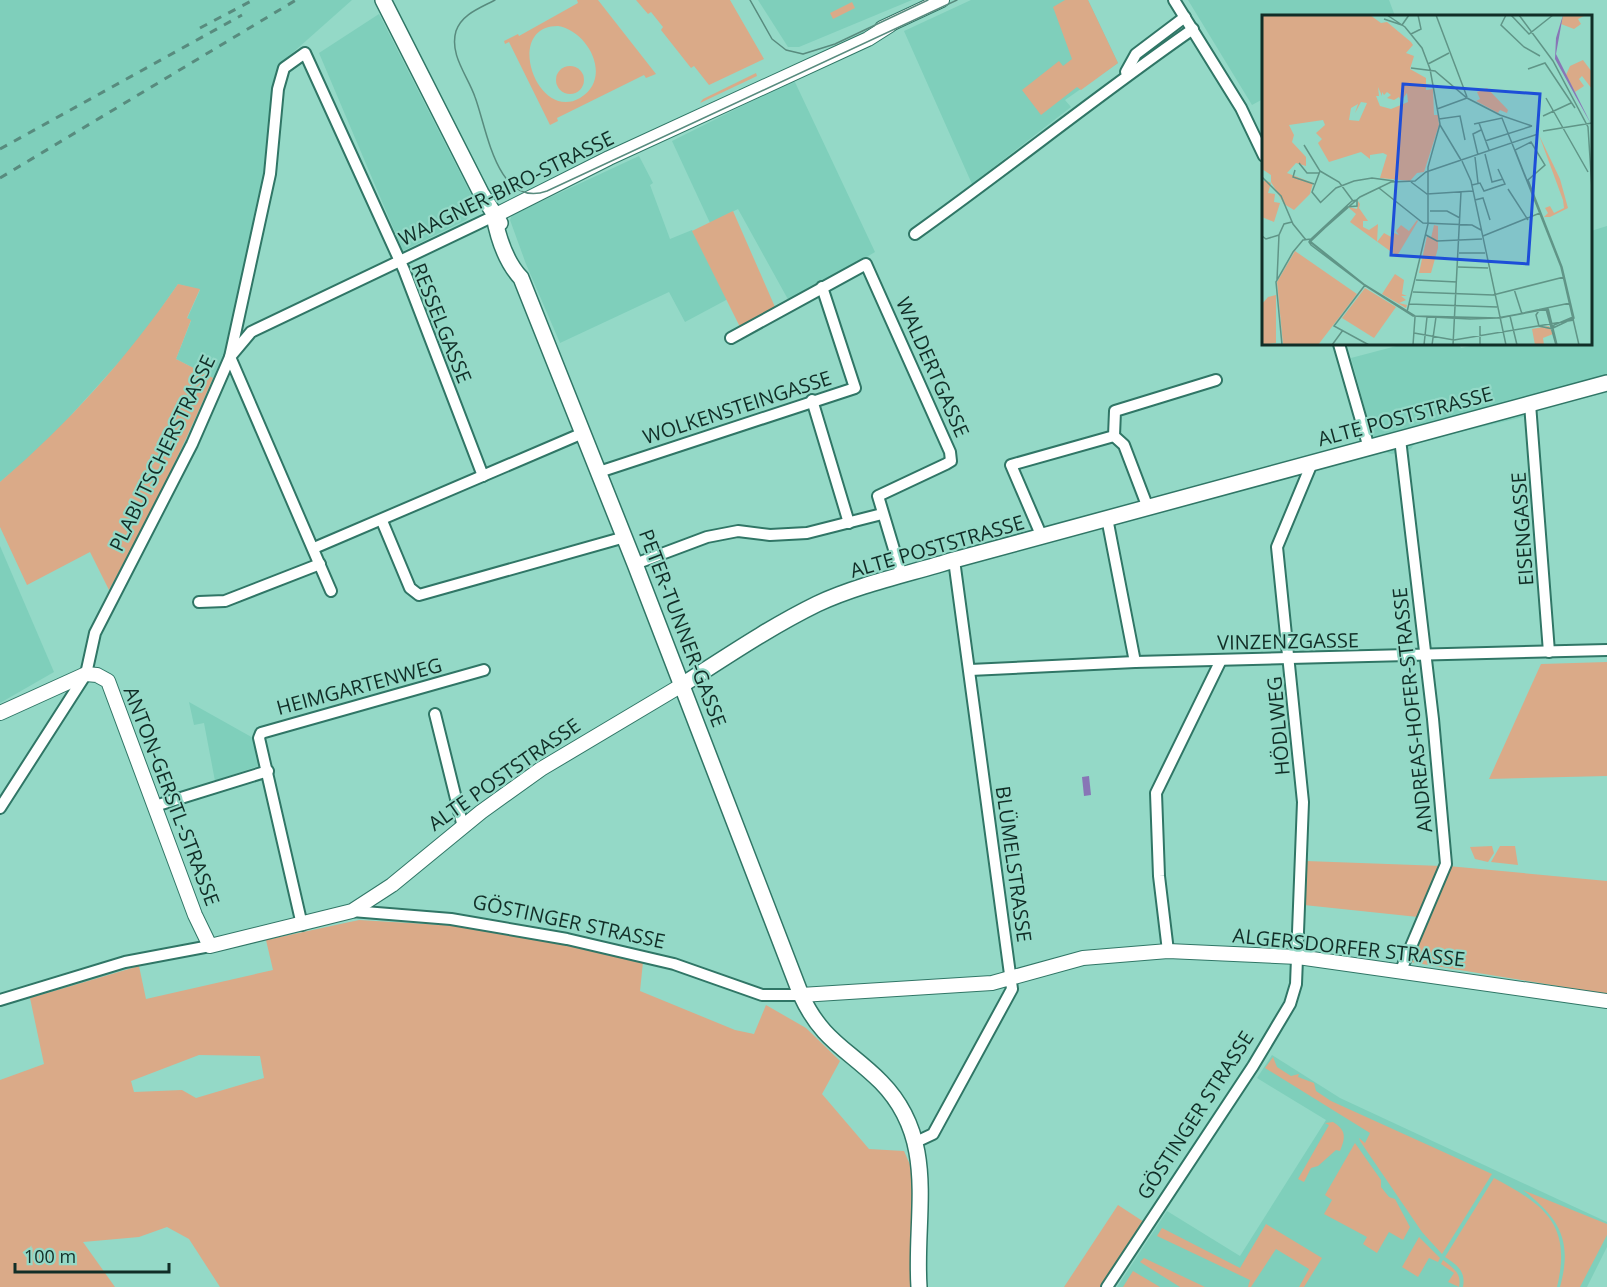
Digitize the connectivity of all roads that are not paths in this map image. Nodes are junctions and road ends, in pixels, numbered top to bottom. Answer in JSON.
{"nodes":[{"id":1,"x":383,"y":0,"type":"edge"},
{"id":2,"x":942,"y":0,"type":"edge"},
{"id":3,"x":1174,"y":0,"type":"edge"},
{"id":4,"x":1185,"y":17,"type":"junction"},
{"id":5,"x":1193,"y":29,"type":"junction"},
{"id":6,"x":305,"y":53,"type":"joint"},
{"id":7,"x":1125,"y":75,"type":"junction"},
{"id":8,"x":1262,"y":154,"type":"edge"},
{"id":9,"x":494,"y":216,"type":"junction"},
{"id":10,"x":915,"y":234,"type":"dead end"},
{"id":11,"x":399,"y":263,"type":"junction"},
{"id":12,"x":822,"y":287,"type":"junction"},
{"id":13,"x":731,"y":338,"type":"dead end"},
{"id":14,"x":1339,"y":345,"type":"edge"},
{"id":15,"x":230,"y":357,"type":"junction"},
{"id":16,"x":1216,"y":380,"type":"dead end"},
{"id":17,"x":1607,"y":383,"type":"edge"},
{"id":18,"x":812,"y":400,"type":"junction"},
{"id":19,"x":1530,"y":404,"type":"junction"},
{"id":20,"x":583,"y":433,"type":"junction"},
{"id":21,"x":1114,"y":436,"type":"junction"},
{"id":22,"x":1400,"y":439,"type":"junction"},
{"id":23,"x":1369,"y":447,"type":"junction"},
{"id":24,"x":1312,"y":463,"type":"junction"},
{"id":25,"x":599,"y":472,"type":"junction"},
{"id":26,"x":483,"y":476,"type":"junction"},
{"id":27,"x":1148,"y":508,"type":"junction"},
{"id":28,"x":882,"y":514,"type":"junction"},
{"id":29,"x":1107,"y":518,"type":"junction"},
{"id":30,"x":382,"y":521,"type":"junction"},
{"id":31,"x":849,"y":523,"type":"junction"},
{"id":32,"x":625,"y":537,"type":"junction"},
{"id":33,"x":1042,"y":537,"type":"junction"},
{"id":34,"x":314,"y":548,"type":"junction"},
{"id":35,"x":954,"y":560,"type":"junction"},
{"id":36,"x":320,"y":564,"type":"junction"},
{"id":37,"x":635,"y":564,"type":"junction"},
{"id":38,"x":902,"y":576,"type":"junction"},
{"id":39,"x":331,"y":591,"type":"dead end"},
{"id":40,"x":199,"y":602,"type":"dead end"},
{"id":41,"x":1607,"y":650,"type":"edge"},
{"id":42,"x":1549,"y":652,"type":"junction"},
{"id":43,"x":1424,"y":657,"type":"junction"},
{"id":44,"x":1290,"y":659,"type":"junction"},
{"id":45,"x":1221,"y":660,"type":"junction"},
{"id":46,"x":1135,"y":662,"type":"junction"},
{"id":47,"x":484,"y":670,"type":"dead end"},
{"id":48,"x":970,"y":670,"type":"junction"},
{"id":49,"x":86,"y":674,"type":"junction"},
{"id":50,"x":682,"y":685,"type":"junction"},
{"id":51,"x":0,"y":713,"type":"edge"},
{"id":52,"x":435,"y":714,"type":"dead end"},
{"id":53,"x":268,"y":771,"type":"junction"},
{"id":54,"x":155,"y":806,"type":"junction"},
{"id":55,"x":0,"y":808,"type":"edge"},
{"id":56,"x":463,"y":827,"type":"junction"},
{"id":57,"x":352,"y":911,"type":"junction"},
{"id":58,"x":303,"y":925,"type":"junction"},
{"id":59,"x":210,"y":946,"type":"junction"},
{"id":60,"x":1168,"y":951,"type":"junction"},
{"id":61,"x":1298,"y":957,"type":"junction"},
{"id":62,"x":1401,"y":970,"type":"junction"},
{"id":63,"x":1012,"y":979,"type":"junction"},
{"id":64,"x":801,"y":995,"type":"junction"},
{"id":65,"x":0,"y":1000,"type":"edge"},
{"id":66,"x":1607,"y":1001,"type":"edge"},
{"id":67,"x":916,"y":1142,"type":"junction"},
{"id":68,"x":919,"y":1287,"type":"edge"},
{"id":69,"x":1107,"y":1287,"type":"edge"}],
"edges":[{"from":1,"to":9,"type":"main road","name":"PETER-TUNNER-GASSE"},
{"from":2,"to":9,"type":"street","name":"WAAGNER-BIRO-STRASSE"},
{"from":3,"to":4,"type":"street"},
{"from":4,"to":5,"type":"street"},
{"from":4,"to":7,"type":"street"},
{"from":5,"to":7,"type":"street"},
{"from":5,"to":8,"type":"street"},
{"from":6,"to":11,"type":"street","name":"RESSELGASSE"},
{"from":6,"to":15,"type":"street","name":"PLABUTSCHERSTRASSE"},
{"from":7,"to":10,"type":"street"},
{"from":9,"to":11,"type":"street","name":"WAAGNER-BIRO-STRASSE"},
{"from":9,"to":20,"type":"main road","name":"PETER-TUNNER-GASSE"},
{"from":11,"to":15,"type":"street","name":"WAAGNER-BIRO-STRASSE"},
{"from":11,"to":26,"type":"street","name":"RESSELGASSE"},
{"from":12,"to":13,"type":"street"},
{"from":12,"to":18,"type":"street","name":"WOLKENSTEINGASSE"},
{"from":12,"to":28,"type":"street","name":"WALDERTGASSE"},
{"from":14,"to":23,"type":"street"},
{"from":15,"to":34,"type":"street"},
{"from":15,"to":49,"type":"street","name":"PLABUTSCHERSTRASSE"},
{"from":16,"to":21,"type":"street"},
{"from":17,"to":19,"type":"main road","name":"ALTE POSTSTRASSE"},
{"from":18,"to":25,"type":"street","name":"WOLKENSTEINGASSE"},
{"from":18,"to":31,"type":"street"},
{"from":19,"to":22,"type":"main road","name":"ALTE POSTSTRASSE"},
{"from":19,"to":42,"type":"street","name":"EISENGASSE"},
{"from":20,"to":25,"type":"main road","name":"PETER-TUNNER-GASSE"},
{"from":20,"to":26,"type":"street"},
{"from":21,"to":27,"type":"street"},
{"from":21,"to":33,"type":"street"},
{"from":22,"to":23,"type":"main road","name":"ALTE POSTSTRASSE"},
{"from":22,"to":43,"type":"street","name":"ANDREAS-HOFER-STRASSE"},
{"from":23,"to":24,"type":"main road","name":"ALTE POSTSTRASSE"},
{"from":24,"to":27,"type":"main road","name":"ALTE POSTSTRASSE"},
{"from":24,"to":44,"type":"street","name":"HÖDLWEG"},
{"from":25,"to":32,"type":"main road","name":"PETER-TUNNER-GASSE"},
{"from":26,"to":30,"type":"street"},
{"from":27,"to":29,"type":"main road","name":"ALTE POSTSTRASSE"},
{"from":28,"to":31,"type":"street"},
{"from":28,"to":38,"type":"street"},
{"from":29,"to":33,"type":"main road","name":"ALTE POSTSTRASSE"},
{"from":29,"to":46,"type":"street"},
{"from":30,"to":32,"type":"street"},
{"from":30,"to":34,"type":"street"},
{"from":31,"to":37,"type":"street"},
{"from":32,"to":37,"type":"main road","name":"PETER-TUNNER-GASSE"},
{"from":33,"to":35,"type":"main road","name":"ALTE POSTSTRASSE"},
{"from":34,"to":36,"type":"street"},
{"from":35,"to":38,"type":"main road","name":"ALTE POSTSTRASSE"},
{"from":35,"to":48,"type":"street","name":"BLÜMELSTRASSE"},
{"from":36,"to":39,"type":"street"},
{"from":36,"to":40,"type":"street"},
{"from":37,"to":50,"type":"main road","name":"PETER-TUNNER-GASSE"},
{"from":38,"to":50,"type":"main road","name":"ALTE POSTSTRASSE"},
{"from":41,"to":42,"type":"street","name":"VINZENZGASSE"},
{"from":42,"to":43,"type":"street","name":"VINZENZGASSE"},
{"from":43,"to":44,"type":"street","name":"VINZENZGASSE"},
{"from":43,"to":62,"type":"street","name":"ANDREAS-HOFER-STRASSE"},
{"from":44,"to":45,"type":"street","name":"VINZENZGASSE"},
{"from":44,"to":61,"type":"street","name":"HÖDLWEG"},
{"from":45,"to":46,"type":"street","name":"VINZENZGASSE"},
{"from":45,"to":60,"type":"street"},
{"from":46,"to":48,"type":"street","name":"VINZENZGASSE"},
{"from":47,"to":53,"type":"street","name":"HEIMGARTENWEG"},
{"from":48,"to":63,"type":"street","name":"BLÜMELSTRASSE"},
{"from":49,"to":51,"type":"street"},
{"from":49,"to":54,"type":"street","name":"ANTON-GERSTL-STRASSE"},
{"from":49,"to":55,"type":"street"},
{"from":50,"to":56,"type":"street","name":"ALTE POSTSTRASSE"},
{"from":50,"to":64,"type":"main road","name":"PETER-TUNNER-GASSE"},
{"from":52,"to":56,"type":"street"},
{"from":53,"to":54,"type":"street"},
{"from":53,"to":58,"type":"street","name":"HEIMGARTENWEG"},
{"from":54,"to":59,"type":"street","name":"ANTON-GERSTL-STRASSE"},
{"from":56,"to":57,"type":"street","name":"ALTE POSTSTRASSE"},
{"from":57,"to":58,"type":"street","name":"GÖSTINGER STRASSE"},
{"from":57,"to":64,"type":"street","name":"GÖSTINGER STRASSE"},
{"from":58,"to":59,"type":"street","name":"GÖSTINGER STRASSE"},
{"from":59,"to":65,"type":"street","name":"GÖSTINGER STRASSE"},
{"from":60,"to":61,"type":"street","name":"ALGERSDORFER STRASSE"},
{"from":60,"to":63,"type":"street","name":"ALGERSDORFER STRASSE"},
{"from":61,"to":62,"type":"street","name":"ALGERSDORFER STRASSE"},
{"from":61,"to":69,"type":"street","name":"GÖSTINGER STRASSE"},
{"from":62,"to":66,"type":"street","name":"ALGERSDORFER STRASSE"},
{"from":63,"to":64,"type":"street","name":"ALGERSDORFER STRASSE"},
{"from":63,"to":67,"type":"street","name":"BLÜMELSTRASSE"},
{"from":64,"to":67,"type":"main road"},
{"from":67,"to":68,"type":"main road"}]}
